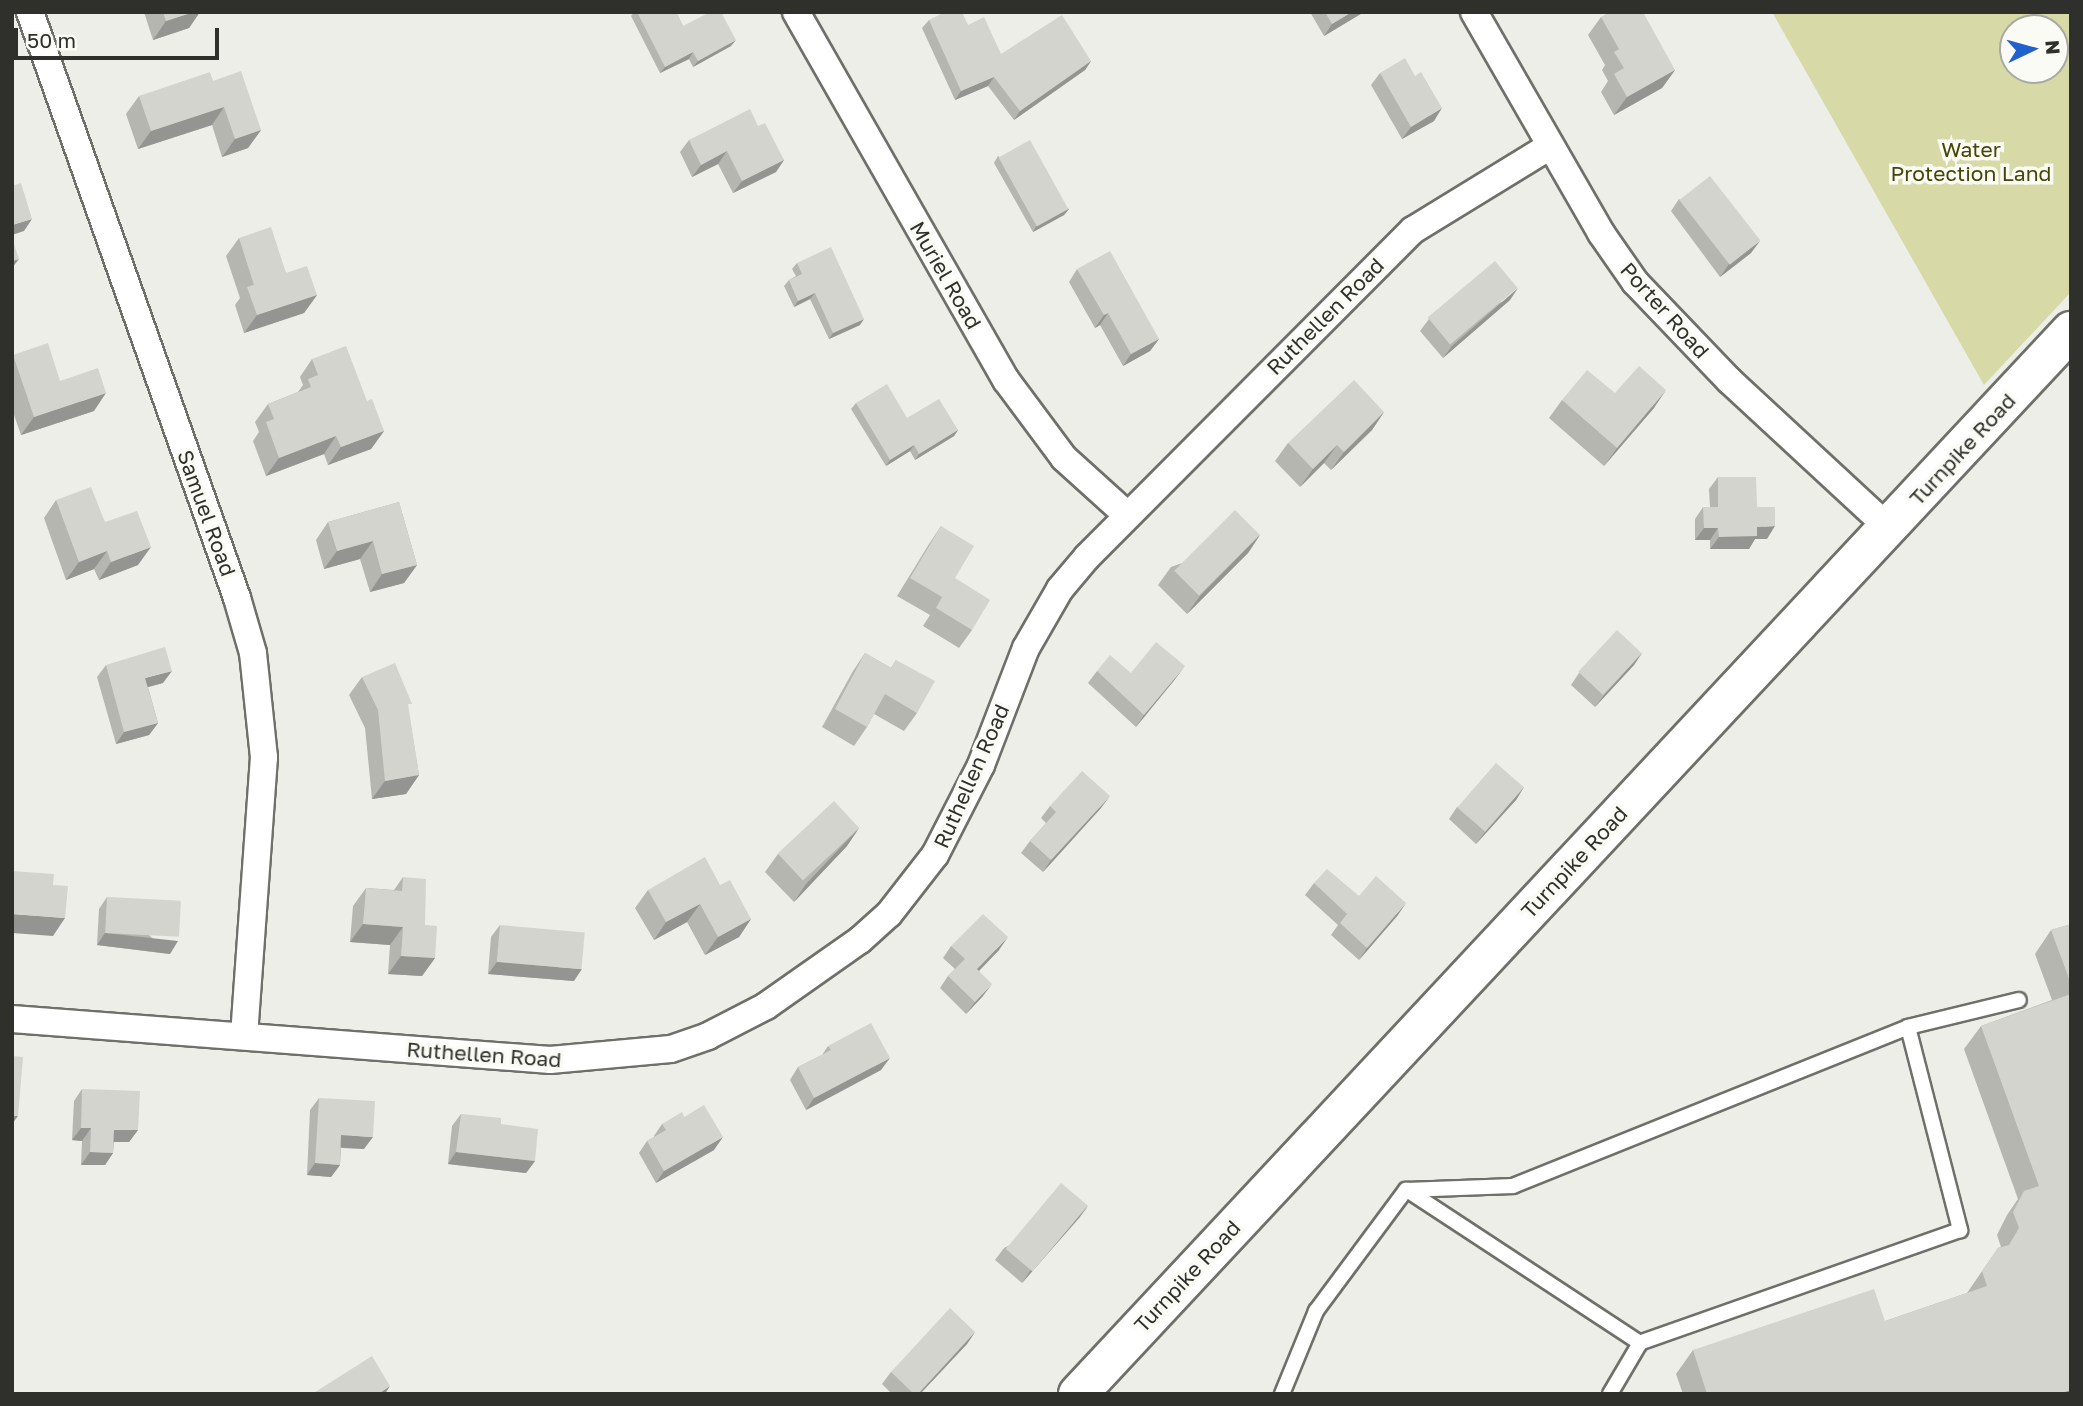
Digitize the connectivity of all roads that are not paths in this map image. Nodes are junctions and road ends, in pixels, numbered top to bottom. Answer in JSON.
{"nodes":[{"id":1,"x":30,"y":12,"type":"edge"},
{"id":2,"x":796,"y":12,"type":"edge"},
{"id":3,"x":1474,"y":12,"type":"edge"},
{"id":4,"x":1550,"y":146,"type":"junction"},
{"id":5,"x":2071,"y":331,"type":"edge"},
{"id":6,"x":1127,"y":515,"type":"junction"},
{"id":7,"x":1889,"y":528,"type":"junction"},
{"id":8,"x":2019,"y":1000,"type":"dead end"},
{"id":9,"x":12,"y":1019,"type":"edge"},
{"id":10,"x":1908,"y":1027,"type":"junction"},
{"id":11,"x":244,"y":1035,"type":"junction"},
{"id":12,"x":1406,"y":1190,"type":"junction"},
{"id":13,"x":1640,"y":1343,"type":"junction"},
{"id":14,"x":1078,"y":1394,"type":"edge"},
{"id":15,"x":1282,"y":1394,"type":"edge"},
{"id":16,"x":1610,"y":1394,"type":"edge"}],
"edges":[{"from":1,"to":11,"type":"street","name":"Samuel Road"},
{"from":2,"to":6,"type":"street","name":"Muriel Road"},
{"from":3,"to":4,"type":"street","name":"Porter Road"},
{"from":4,"to":6,"type":"street","name":"Ruthellen Road"},
{"from":4,"to":7,"type":"street","name":"Porter Road"},
{"from":5,"to":7,"type":"main road","name":"Turnpike Road"},
{"from":6,"to":11,"type":"street","name":"Ruthellen Road"},
{"from":7,"to":14,"type":"main road","name":"Turnpike Road"},
{"from":8,"to":10,"type":"lane"},
{"from":9,"to":11,"type":"street","name":"Ruthellen Road"},
{"from":10,"to":12,"type":"lane"},
{"from":10,"to":13,"type":"lane"},
{"from":12,"to":13,"type":"lane"},
{"from":12,"to":15,"type":"lane"},
{"from":13,"to":16,"type":"lane"}]}
